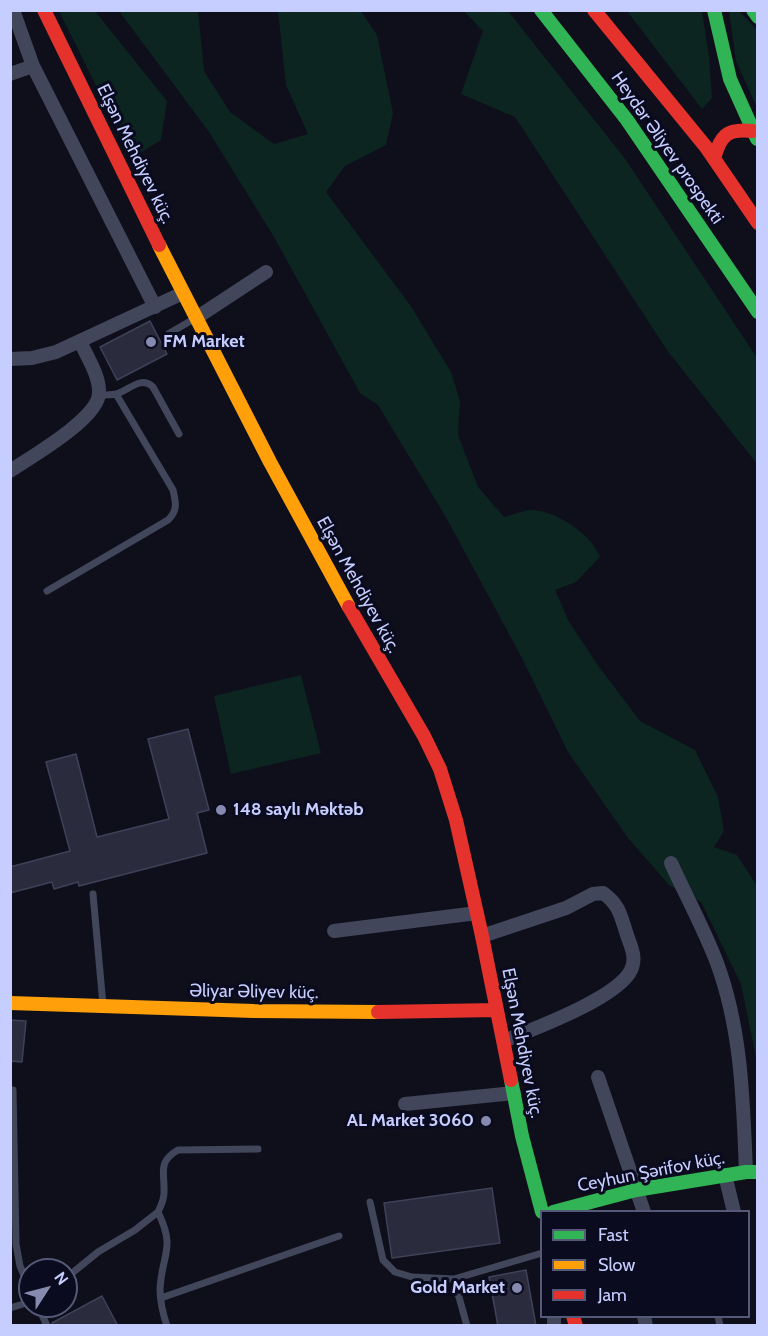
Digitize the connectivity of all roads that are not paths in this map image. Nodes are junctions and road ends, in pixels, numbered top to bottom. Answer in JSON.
{"nodes":[{"id":1,"x":13,"y":10,"type":"edge"},
{"id":2,"x":44,"y":10,"type":"edge"},
{"id":3,"x":541,"y":10,"type":"edge"},
{"id":4,"x":594,"y":10,"type":"edge"},
{"id":5,"x":612,"y":10,"type":"edge"},
{"id":6,"x":714,"y":10,"type":"edge"},
{"id":7,"x":753,"y":10,"type":"edge"},
{"id":8,"x":758,"y":17,"type":"edge"},
{"id":9,"x":33,"y":66,"type":"junction"},
{"id":10,"x":10,"y":74,"type":"edge"},
{"id":11,"x":755,"y":136,"type":"edge"},
{"id":12,"x":710,"y":153,"type":"junction"},
{"id":13,"x":758,"y":223,"type":"edge"},
{"id":14,"x":266,"y":272,"type":"dead end"},
{"id":15,"x":183,"y":293,"type":"junction"},
{"id":16,"x":155,"y":307,"type":"junction"},
{"id":17,"x":758,"y":312,"type":"edge"},
{"id":18,"x":196,"y":318,"type":"junction"},
{"id":19,"x":168,"y":334,"type":"dead end"},
{"id":20,"x":80,"y":341,"type":"junction"},
{"id":21,"x":10,"y":359,"type":"edge"},
{"id":22,"x":116,"y":394,"type":"junction"},
{"id":23,"x":100,"y":395,"type":"junction"},
{"id":24,"x":179,"y":434,"type":"dead end"},
{"id":25,"x":10,"y":471,"type":"edge"},
{"id":26,"x":47,"y":591,"type":"dead end"},
{"id":27,"x":671,"y":863,"type":"dead end"},
{"id":28,"x":93,"y":894,"type":"dead end"},
{"id":29,"x":477,"y":914,"type":"junction"},
{"id":30,"x":334,"y":931,"type":"dead end"},
{"id":31,"x":482,"y":936,"type":"junction"},
{"id":32,"x":10,"y":1003,"type":"edge"},
{"id":33,"x":103,"y":1005,"type":"junction"},
{"id":34,"x":497,"y":1010,"type":"junction"},
{"id":35,"x":504,"y":1041,"type":"junction"},
{"id":36,"x":598,"y":1077,"type":"dead end"},
{"id":37,"x":13,"y":1090,"type":"dead end"},
{"id":38,"x":514,"y":1093,"type":"junction"},
{"id":39,"x":405,"y":1104,"type":"dead end"},
{"id":40,"x":258,"y":1149,"type":"dead end"},
{"id":41,"x":752,"y":1172,"type":"edge"},
{"id":42,"x":725,"y":1175,"type":"junction"},
{"id":43,"x":636,"y":1190,"type":"junction"},
{"id":44,"x":370,"y":1202,"type":"dead end"},
{"id":45,"x":541,"y":1210,"type":"edge"},
{"id":46,"x":561,"y":1210,"type":"edge"},
{"id":47,"x":643,"y":1210,"type":"edge"},
{"id":48,"x":734,"y":1210,"type":"edge"},
{"id":49,"x":158,"y":1212,"type":"junction"},
{"id":50,"x":339,"y":1236,"type":"dead end"},
{"id":51,"x":540,"y":1254,"type":"edge"},
{"id":52,"x":19,"y":1258,"type":"edge"},
{"id":53,"x":78,"y":1268,"type":"edge"},
{"id":54,"x":453,"y":1279,"type":"junction"},
{"id":55,"x":161,"y":1298,"type":"junction"},
{"id":56,"x":167,"y":1326,"type":"edge"},
{"id":57,"x":467,"y":1326,"type":"edge"}],
"edges":[{"from":1,"to":9,"type":"street"},
{"from":2,"to":15,"type":"main road","name":"Elşən Mehdiyev küç."},
{"from":3,"to":17,"type":"main road","name":"Heydər Əliyev prospekti"},
{"from":4,"to":12,"type":"main road","name":"Heydər Əliyev prospekti"},
{"from":5,"to":12,"type":"main road"},
{"from":6,"to":11,"type":"main road"},
{"from":7,"to":8,"type":"main road"},
{"from":9,"to":10,"type":"street"},
{"from":9,"to":16,"type":"street"},
{"from":11,"to":12,"type":"main road"},
{"from":12,"to":13,"type":"main road","name":"Heydər Əliyev prospekti"},
{"from":14,"to":18,"type":"street"},
{"from":15,"to":16,"type":"street"},
{"from":15,"to":18,"type":"main road","name":"Elşən Mehdiyev küç."},
{"from":16,"to":20,"type":"street"},
{"from":18,"to":19,"type":"lane"},
{"from":18,"to":29,"type":"main road","name":"Elşən Mehdiyev küç."},
{"from":20,"to":21,"type":"street"},
{"from":20,"to":23,"type":"street"},
{"from":22,"to":23,"type":"lane"},
{"from":22,"to":24,"type":"lane"},
{"from":22,"to":26,"type":"lane"},
{"from":23,"to":25,"type":"street"},
{"from":27,"to":41,"type":"street"},
{"from":28,"to":33,"type":"lane"},
{"from":29,"to":30,"type":"street"},
{"from":29,"to":31,"type":"main road","name":"Elşən Mehdiyev küç."},
{"from":31,"to":34,"type":"main road","name":"Elşən Mehdiyev küç."},
{"from":31,"to":35,"type":"street"},
{"from":32,"to":33,"type":"main road","name":"Əliyar Əliyev küç."},
{"from":33,"to":34,"type":"main road","name":"Əliyar Əliyev küç."},
{"from":34,"to":35,"type":"main road","name":"Elşən Mehdiyev küç."},
{"from":35,"to":38,"type":"main road","name":"Elşən Mehdiyev küç."},
{"from":36,"to":43,"type":"street"},
{"from":37,"to":52,"type":"lane"},
{"from":38,"to":39,"type":"street"},
{"from":38,"to":45,"type":"main road","name":"Elşən Mehdiyev küç."},
{"from":40,"to":49,"type":"lane"},
{"from":41,"to":42,"type":"main road","name":"Ceyhun Şərifov küç."},
{"from":42,"to":43,"type":"main road","name":"Ceyhun Şərifov küç."},
{"from":42,"to":48,"type":"street"},
{"from":43,"to":46,"type":"main road","name":"Ceyhun Şərifov küç."},
{"from":43,"to":47,"type":"street"},
{"from":44,"to":54,"type":"lane"},
{"from":49,"to":53,"type":"lane"},
{"from":49,"to":55,"type":"lane"},
{"from":50,"to":55,"type":"lane"},
{"from":51,"to":54,"type":"lane"},
{"from":54,"to":57,"type":"lane"},
{"from":55,"to":56,"type":"lane"}]}
